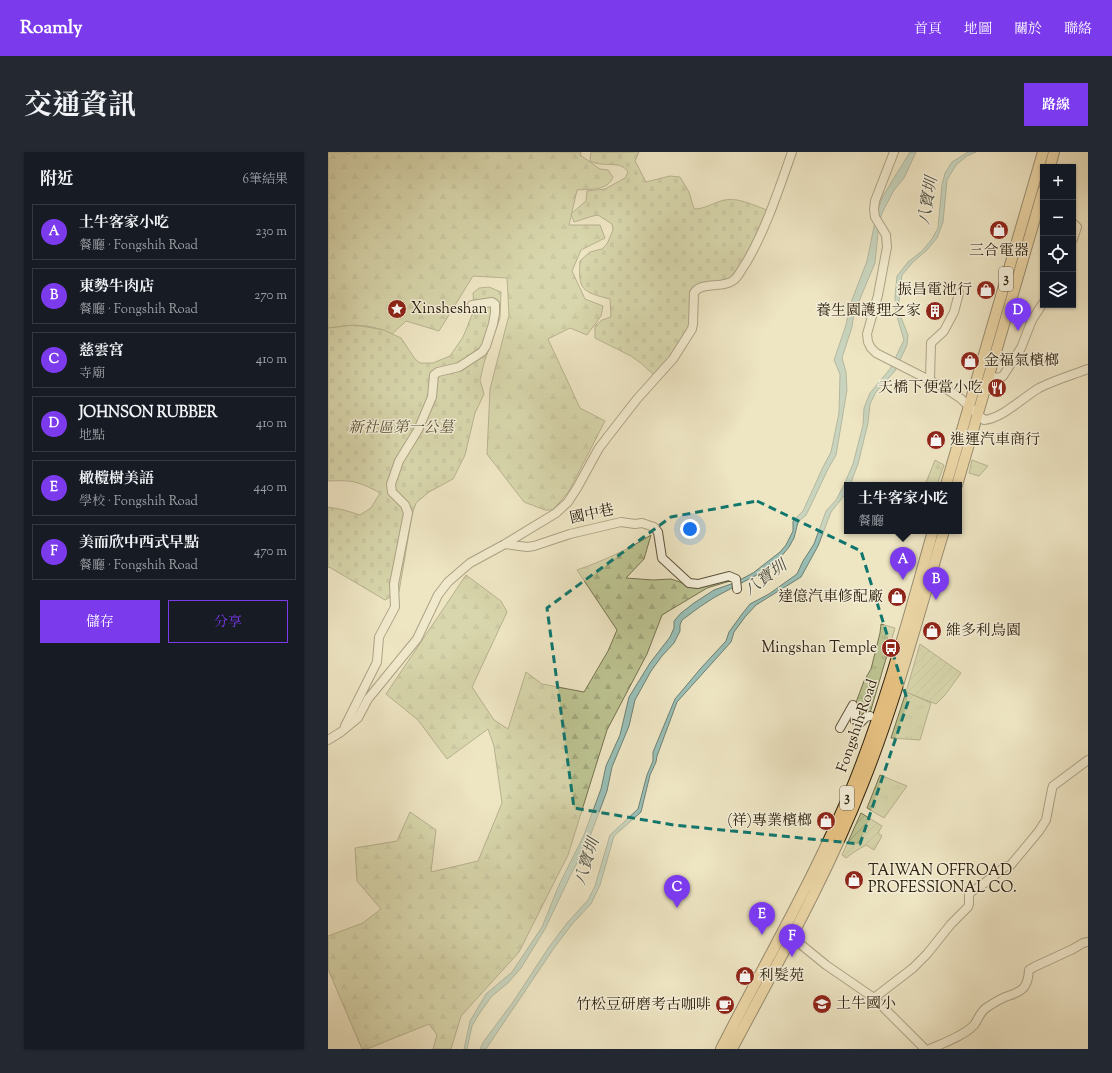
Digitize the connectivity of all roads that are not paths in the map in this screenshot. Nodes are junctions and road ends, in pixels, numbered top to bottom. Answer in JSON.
{"nodes":[{"id":1,"x":792,"y":152,"type":"edge"},
{"id":2,"x":894,"y":152,"type":"edge"},
{"id":3,"x":1043,"y":152,"type":"edge"},
{"id":4,"x":1054,"y":152,"type":"edge"},
{"id":5,"x":1051,"y":164,"type":"edge"},
{"id":6,"x":1040,"y":210,"type":"edge"},
{"id":7,"x":959,"y":293,"type":"dead end"},
{"id":8,"x":472,"y":305,"type":"dead end"},
{"id":9,"x":1040,"y":307,"type":"edge"},
{"id":10,"x":1088,"y":369,"type":"edge"},
{"id":11,"x":989,"y":376,"type":"junction"},
{"id":12,"x":930,"y":379,"type":"junction"},
{"id":13,"x":969,"y":406,"type":"junction"},
{"id":14,"x":978,"y":415,"type":"junction"},
{"id":15,"x":947,"y":482,"type":"edge"},
{"id":16,"x":958,"y":482,"type":"edge"},
{"id":17,"x":932,"y":534,"type":"edge"},
{"id":18,"x":943,"y":534,"type":"edge"},
{"id":19,"x":506,"y":544,"type":"junction"},
{"id":20,"x":737,"y":589,"type":"dead end"},
{"id":21,"x":870,"y":716,"type":"dead end"},
{"id":22,"x":840,"y":728,"type":"dead end"},
{"id":23,"x":341,"y":732,"type":"junction"},
{"id":24,"x":328,"y":740,"type":"edge"},
{"id":25,"x":1088,"y":760,"type":"edge"},
{"id":26,"x":786,"y":936,"type":"junction"},
{"id":27,"x":1088,"y":942,"type":"edge"},
{"id":28,"x":874,"y":998,"type":"junction"},
{"id":29,"x":738,"y":1016,"type":"junction"},
{"id":30,"x":748,"y":1019,"type":"junction"},
{"id":31,"x":721,"y":1049,"type":"edge"},
{"id":32,"x":732,"y":1049,"type":"edge"},
{"id":33,"x":925,"y":1049,"type":"edge"},
{"id":34,"x":930,"y":1049,"type":"edge"}],
"edges":[{"from":1,"to":19,"type":"street"},
{"from":2,"to":12,"type":"street"},
{"from":3,"to":13,"type":"main road","number":"3"},
{"from":4,"to":5,"type":"main road"},
{"from":6,"to":11,"type":"main road","number":"3"},
{"from":7,"to":12,"type":"street"},
{"from":8,"to":23,"type":"street"},
{"from":9,"to":11,"type":"street"},
{"from":10,"to":14,"type":"street"},
{"from":11,"to":14,"type":"main road","number":"3"},
{"from":12,"to":13,"type":"street"},
{"from":13,"to":14,"type":"street"},
{"from":13,"to":15,"type":"main road","number":"3"},
{"from":14,"to":16,"type":"main road","number":"3"},
{"from":17,"to":26,"type":"main road","name":"Fongshih Road","number":"3"},
{"from":18,"to":26,"type":"main road","name":"Fongshih Road","number":"3"},
{"from":19,"to":20,"type":"street","name":"國中巷"},
{"from":19,"to":23,"type":"street"},
{"from":21,"to":22,"type":"street"},
{"from":23,"to":24,"type":"street"},
{"from":25,"to":28,"type":"street"},
{"from":26,"to":28,"type":"street"},
{"from":26,"to":29,"type":"main road","name":"Fongshih Road","number":"3"},
{"from":26,"to":30,"type":"main road","name":"Fongshih Road","number":"3"},
{"from":27,"to":34,"type":"street"},
{"from":28,"to":33,"type":"street"},
{"from":29,"to":30,"type":"street"},
{"from":29,"to":31,"type":"main road","name":"Fongshih Road","number":"3"},
{"from":30,"to":32,"type":"main road","name":"Fongshih Road","number":"3"}]}
